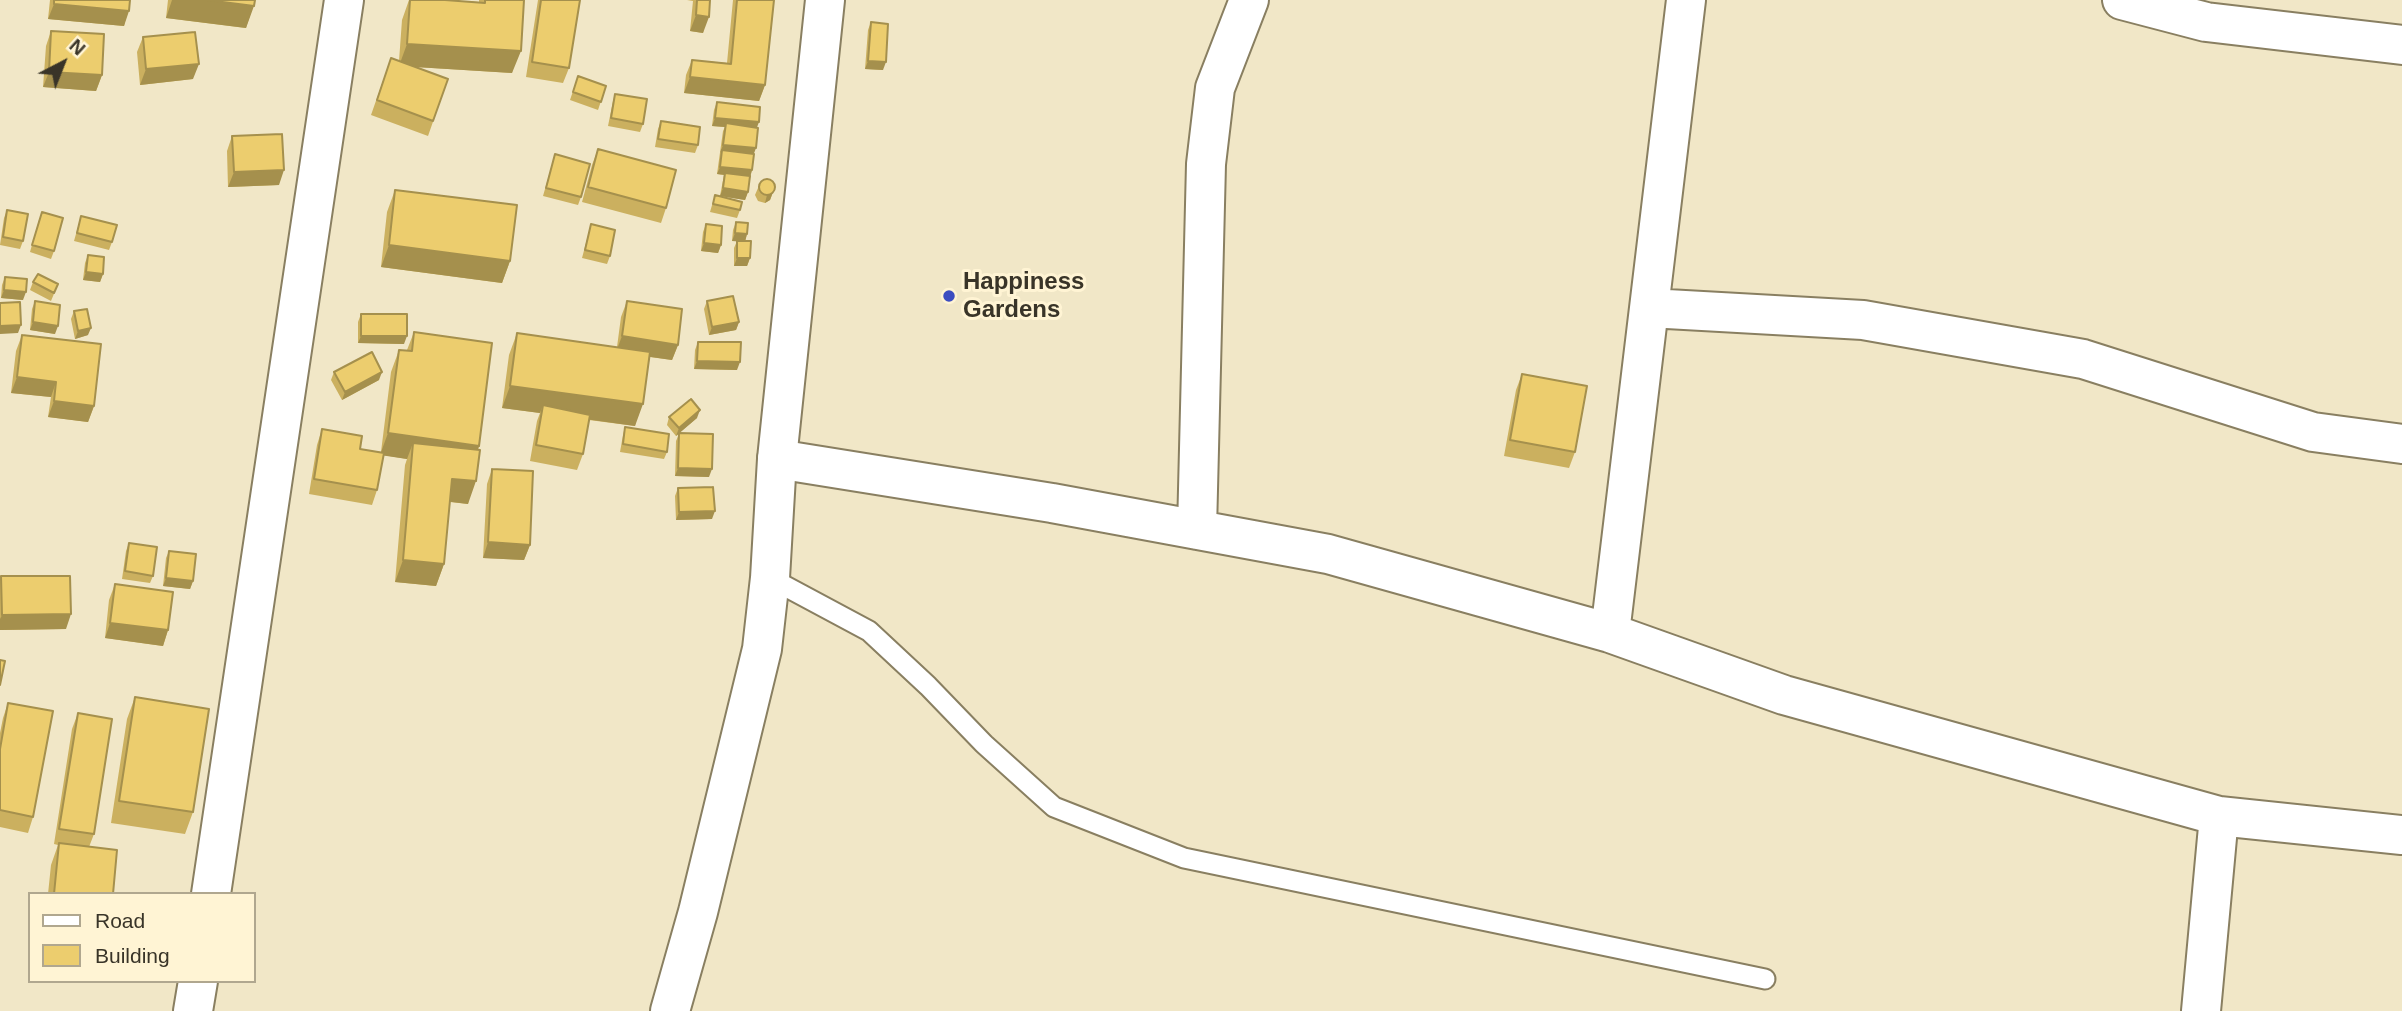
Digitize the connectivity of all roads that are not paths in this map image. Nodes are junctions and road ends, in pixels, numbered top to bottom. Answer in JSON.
{"nodes":[{"id":1,"x":344,"y":0,"type":"edge"},
{"id":2,"x":825,"y":0,"type":"edge"},
{"id":3,"x":1249,"y":0,"type":"edge"},
{"id":4,"x":1686,"y":0,"type":"edge"},
{"id":5,"x":2122,"y":0,"type":"edge"},
{"id":6,"x":2402,"y":45,"type":"edge"},
{"id":7,"x":1648,"y":308,"type":"junction"},
{"id":8,"x":2402,"y":444,"type":"edge"},
{"id":9,"x":777,"y":459,"type":"junction"},
{"id":10,"x":1197,"y":530,"type":"junction"},
{"id":11,"x":770,"y":578,"type":"junction"},
{"id":12,"x":1609,"y":633,"type":"junction"},
{"id":13,"x":2219,"y":816,"type":"junction"},
{"id":14,"x":2402,"y":835,"type":"edge"},
{"id":15,"x":211,"y":892,"type":"edge"},
{"id":16,"x":1765,"y":979,"type":"dead end"},
{"id":17,"x":198,"y":983,"type":"edge"},
{"id":18,"x":193,"y":1011,"type":"edge"},
{"id":19,"x":670,"y":1011,"type":"edge"},
{"id":20,"x":2201,"y":1011,"type":"edge"}],
"edges":[{"from":1,"to":15,"type":"street"},
{"from":2,"to":9,"type":"street"},
{"from":3,"to":10,"type":"street"},
{"from":4,"to":7,"type":"street"},
{"from":5,"to":6,"type":"street"},
{"from":7,"to":8,"type":"street"},
{"from":7,"to":12,"type":"street"},
{"from":9,"to":10,"type":"street"},
{"from":9,"to":11,"type":"street"},
{"from":10,"to":12,"type":"street"},
{"from":11,"to":16,"type":"lane"},
{"from":11,"to":19,"type":"street"},
{"from":12,"to":13,"type":"street"},
{"from":13,"to":14,"type":"street"},
{"from":13,"to":20,"type":"street"},
{"from":17,"to":18,"type":"street"}]}
